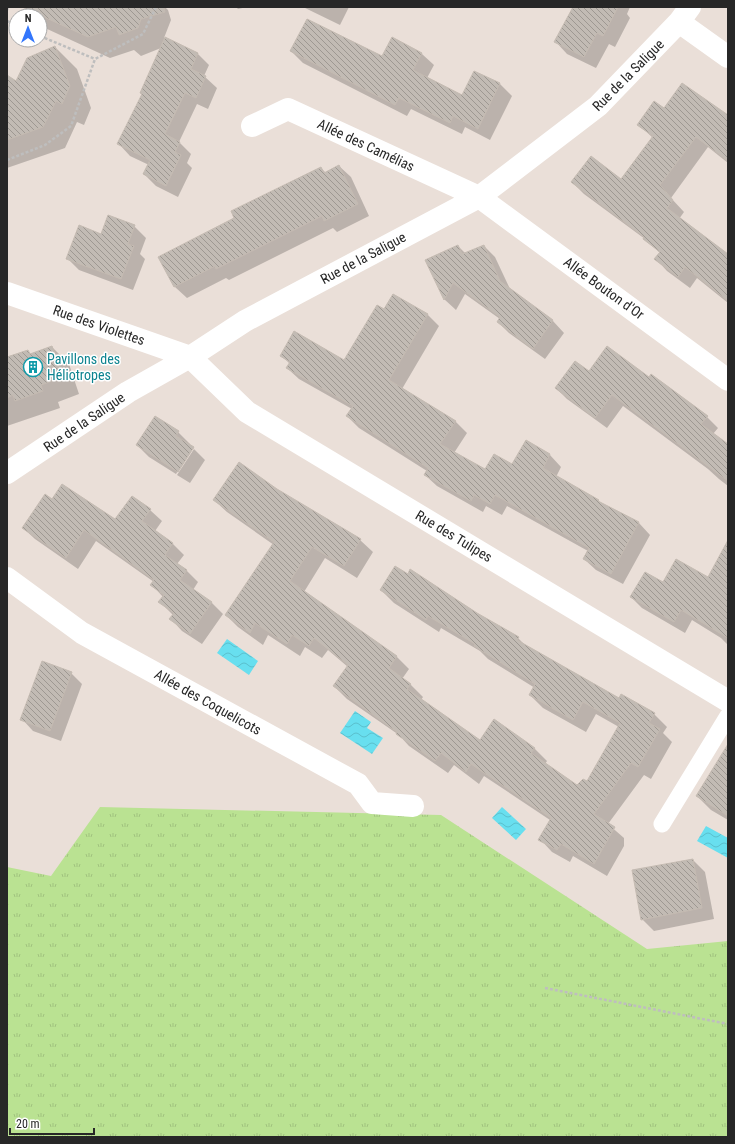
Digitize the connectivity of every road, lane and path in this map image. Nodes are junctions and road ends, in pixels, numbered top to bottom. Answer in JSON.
{"nodes":[{"id":1,"x":8,"y":7,"type":"edge"},
{"id":2,"x":156,"y":7,"type":"edge"},
{"id":3,"x":7,"y":10,"type":"edge"},
{"id":4,"x":685,"y":15,"type":"edge"},
{"id":5,"x":48,"y":39,"type":"edge"},
{"id":6,"x":728,"y":57,"type":"edge"},
{"id":7,"x":94,"y":59,"type":"junction"},
{"id":8,"x":252,"y":126,"type":"dead end"},
{"id":9,"x":7,"y":160,"type":"edge"},
{"id":10,"x":479,"y":197,"type":"junction"},
{"id":11,"x":7,"y":293,"type":"edge"},
{"id":12,"x":190,"y":357,"type":"junction"},
{"id":13,"x":728,"y":380,"type":"edge"},
{"id":14,"x":7,"y":473,"type":"edge"},
{"id":15,"x":7,"y":578,"type":"edge"},
{"id":16,"x":728,"y":701,"type":"edge"},
{"id":17,"x":728,"y":716,"type":"edge"},
{"id":18,"x":413,"y":806,"type":"dead end"},
{"id":19,"x":662,"y":824,"type":"dead end"},
{"id":20,"x":545,"y":988,"type":"dead end"},
{"id":21,"x":728,"y":1024,"type":"edge"}],
"edges":[{"from":1,"to":3,"type":"path"},
{"from":2,"to":7,"type":"path"},
{"from":4,"to":6,"type":"street"},
{"from":4,"to":10,"type":"street","name":"Rue de la Saligue"},
{"from":5,"to":7,"type":"path"},
{"from":7,"to":9,"type":"path"},
{"from":8,"to":10,"type":"street","name":"Allée des Camélias"},
{"from":10,"to":12,"type":"street","name":"Rue de la Saligue"},
{"from":10,"to":13,"type":"street","name":"Allée Bouton d'Or"},
{"from":11,"to":12,"type":"street","name":"Rue des Violettes"},
{"from":12,"to":14,"type":"street","name":"Rue de la Saligue"},
{"from":12,"to":16,"type":"street","name":"Rue des Tulipes"},
{"from":15,"to":18,"type":"street","name":"Allée des Coquelicots"},
{"from":17,"to":19,"type":"lane"},
{"from":20,"to":21,"type":"path"}]}
